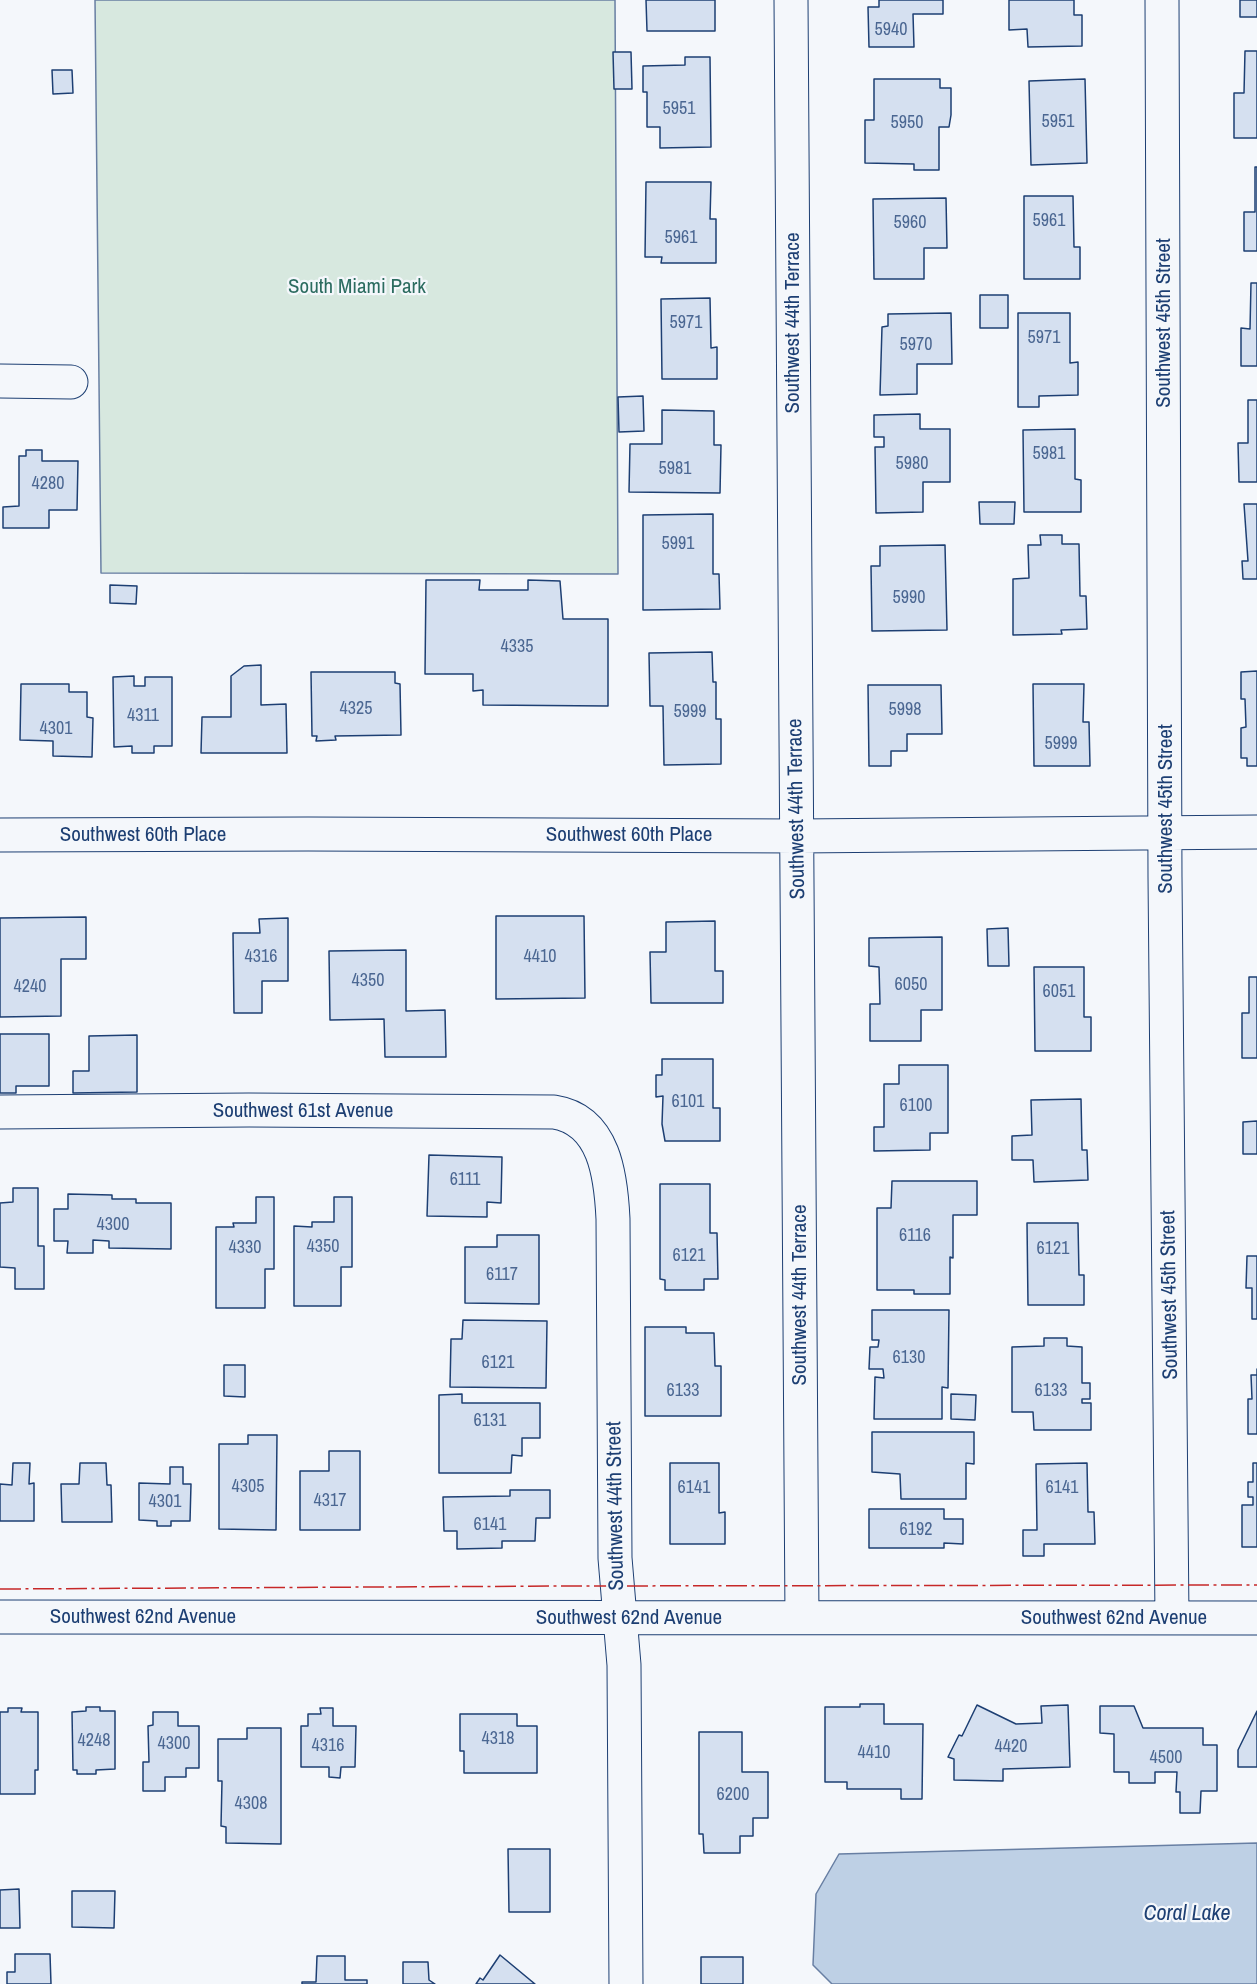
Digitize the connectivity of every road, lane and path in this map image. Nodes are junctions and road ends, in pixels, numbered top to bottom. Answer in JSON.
{"nodes":[{"id":1,"x":791,"y":0,"type":"edge"},
{"id":2,"x":1162,"y":0,"type":"edge"},
{"id":3,"x":0,"y":381,"type":"edge"},
{"id":4,"x":71,"y":382,"type":"dead end"},
{"id":5,"x":1165,"y":832,"type":"junction"},
{"id":6,"x":1257,"y":832,"type":"edge"},
{"id":7,"x":0,"y":835,"type":"edge"},
{"id":8,"x":798,"y":836,"type":"junction"},
{"id":9,"x":0,"y":1112,"type":"edge"},
{"id":10,"x":595,"y":1139,"type":"joint"},
{"id":11,"x":0,"y":1617,"type":"edge"},
{"id":12,"x":802,"y":1617,"type":"junction"},
{"id":13,"x":619,"y":1618,"type":"junction"},
{"id":14,"x":1172,"y":1618,"type":"junction"},
{"id":15,"x":1257,"y":1618,"type":"edge"},
{"id":16,"x":626,"y":1984,"type":"edge"}],
"edges":[{"from":1,"to":8,"type":"street","name":"Southwest 44th Terrace"},
{"from":2,"to":5,"type":"street","name":"Southwest 45th Street"},
{"from":3,"to":4,"type":"street"},
{"from":5,"to":6,"type":"street","name":"Southwest 60th Place"},
{"from":5,"to":8,"type":"street","name":"Southwest 60th Place"},
{"from":5,"to":14,"type":"street","name":"Southwest 45th Street"},
{"from":7,"to":8,"type":"street","name":"Southwest 60th Place"},
{"from":8,"to":12,"type":"street","name":"Southwest 44th Terrace"},
{"from":9,"to":10,"type":"street","name":"Southwest 61st Avenue"},
{"from":10,"to":13,"type":"street","name":"Southwest 44th Street"},
{"from":11,"to":13,"type":"street","name":"Southwest 62nd Avenue"},
{"from":12,"to":13,"type":"street","name":"Southwest 62nd Avenue"},
{"from":12,"to":14,"type":"street","name":"Southwest 62nd Avenue"},
{"from":13,"to":16,"type":"street","name":"Southwest 44th Street"},
{"from":14,"to":15,"type":"street","name":"Southwest 62nd Avenue"}]}
